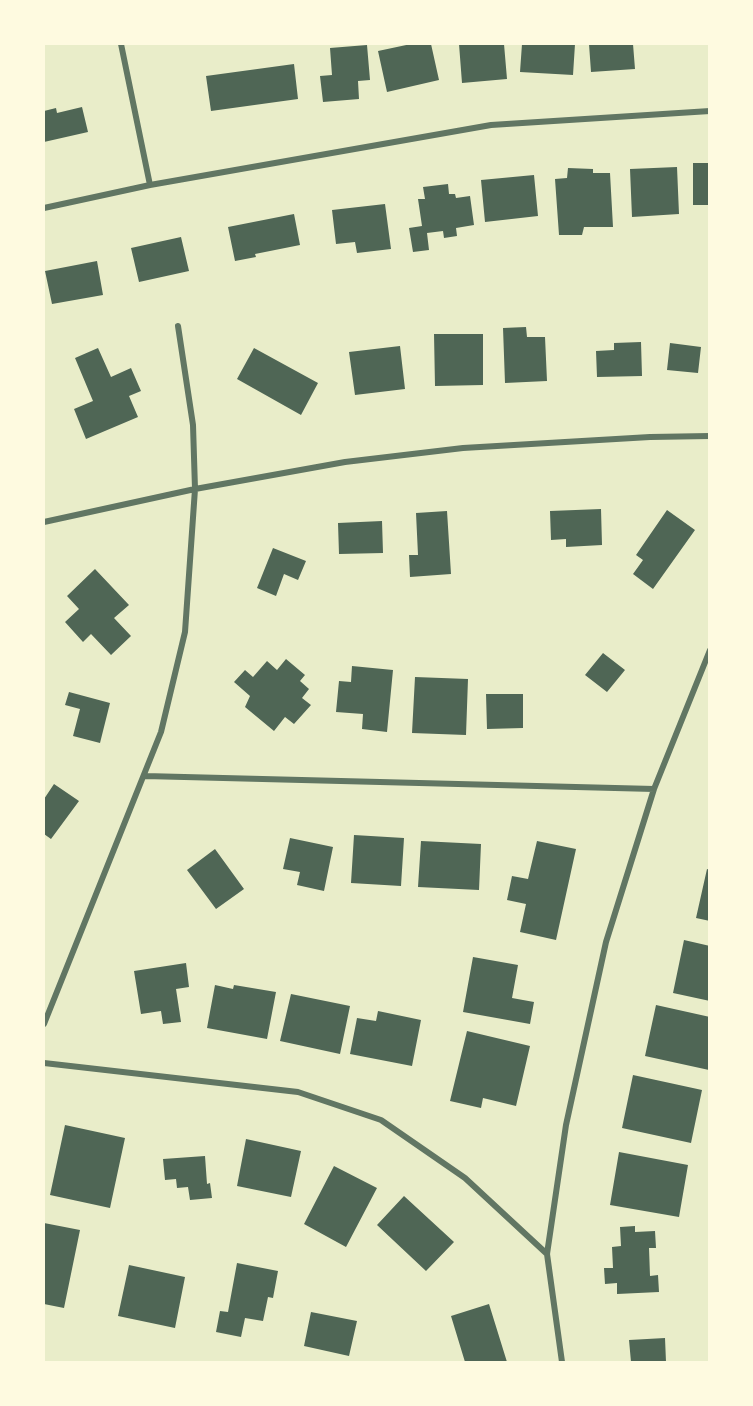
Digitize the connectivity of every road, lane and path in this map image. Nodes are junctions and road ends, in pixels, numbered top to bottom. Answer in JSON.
{"nodes":[{"id":1,"x":121,"y":44,"type":"edge"},
{"id":2,"x":710,"y":111,"type":"edge"},
{"id":3,"x":150,"y":185,"type":"junction"},
{"id":4,"x":44,"y":208,"type":"edge"},
{"id":5,"x":178,"y":326,"type":"dead end"},
{"id":6,"x":710,"y":436,"type":"edge"},
{"id":7,"x":195,"y":489,"type":"junction"},
{"id":8,"x":44,"y":522,"type":"edge"},
{"id":9,"x":710,"y":650,"type":"edge"},
{"id":10,"x":145,"y":776,"type":"junction"},
{"id":11,"x":654,"y":789,"type":"junction"},
{"id":12,"x":44,"y":1024,"type":"edge"},
{"id":13,"x":44,"y":1063,"type":"edge"},
{"id":14,"x":547,"y":1254,"type":"junction"},
{"id":15,"x":562,"y":1362,"type":"edge"}],
"edges":[{"from":1,"to":3,"type":"street"},
{"from":2,"to":3,"type":"street"},
{"from":3,"to":4,"type":"street"},
{"from":5,"to":7,"type":"street"},
{"from":6,"to":7,"type":"street"},
{"from":7,"to":8,"type":"street"},
{"from":7,"to":10,"type":"street"},
{"from":9,"to":11,"type":"street"},
{"from":10,"to":11,"type":"street"},
{"from":10,"to":12,"type":"street"},
{"from":11,"to":14,"type":"street"},
{"from":13,"to":14,"type":"street"},
{"from":14,"to":15,"type":"street"}]}
